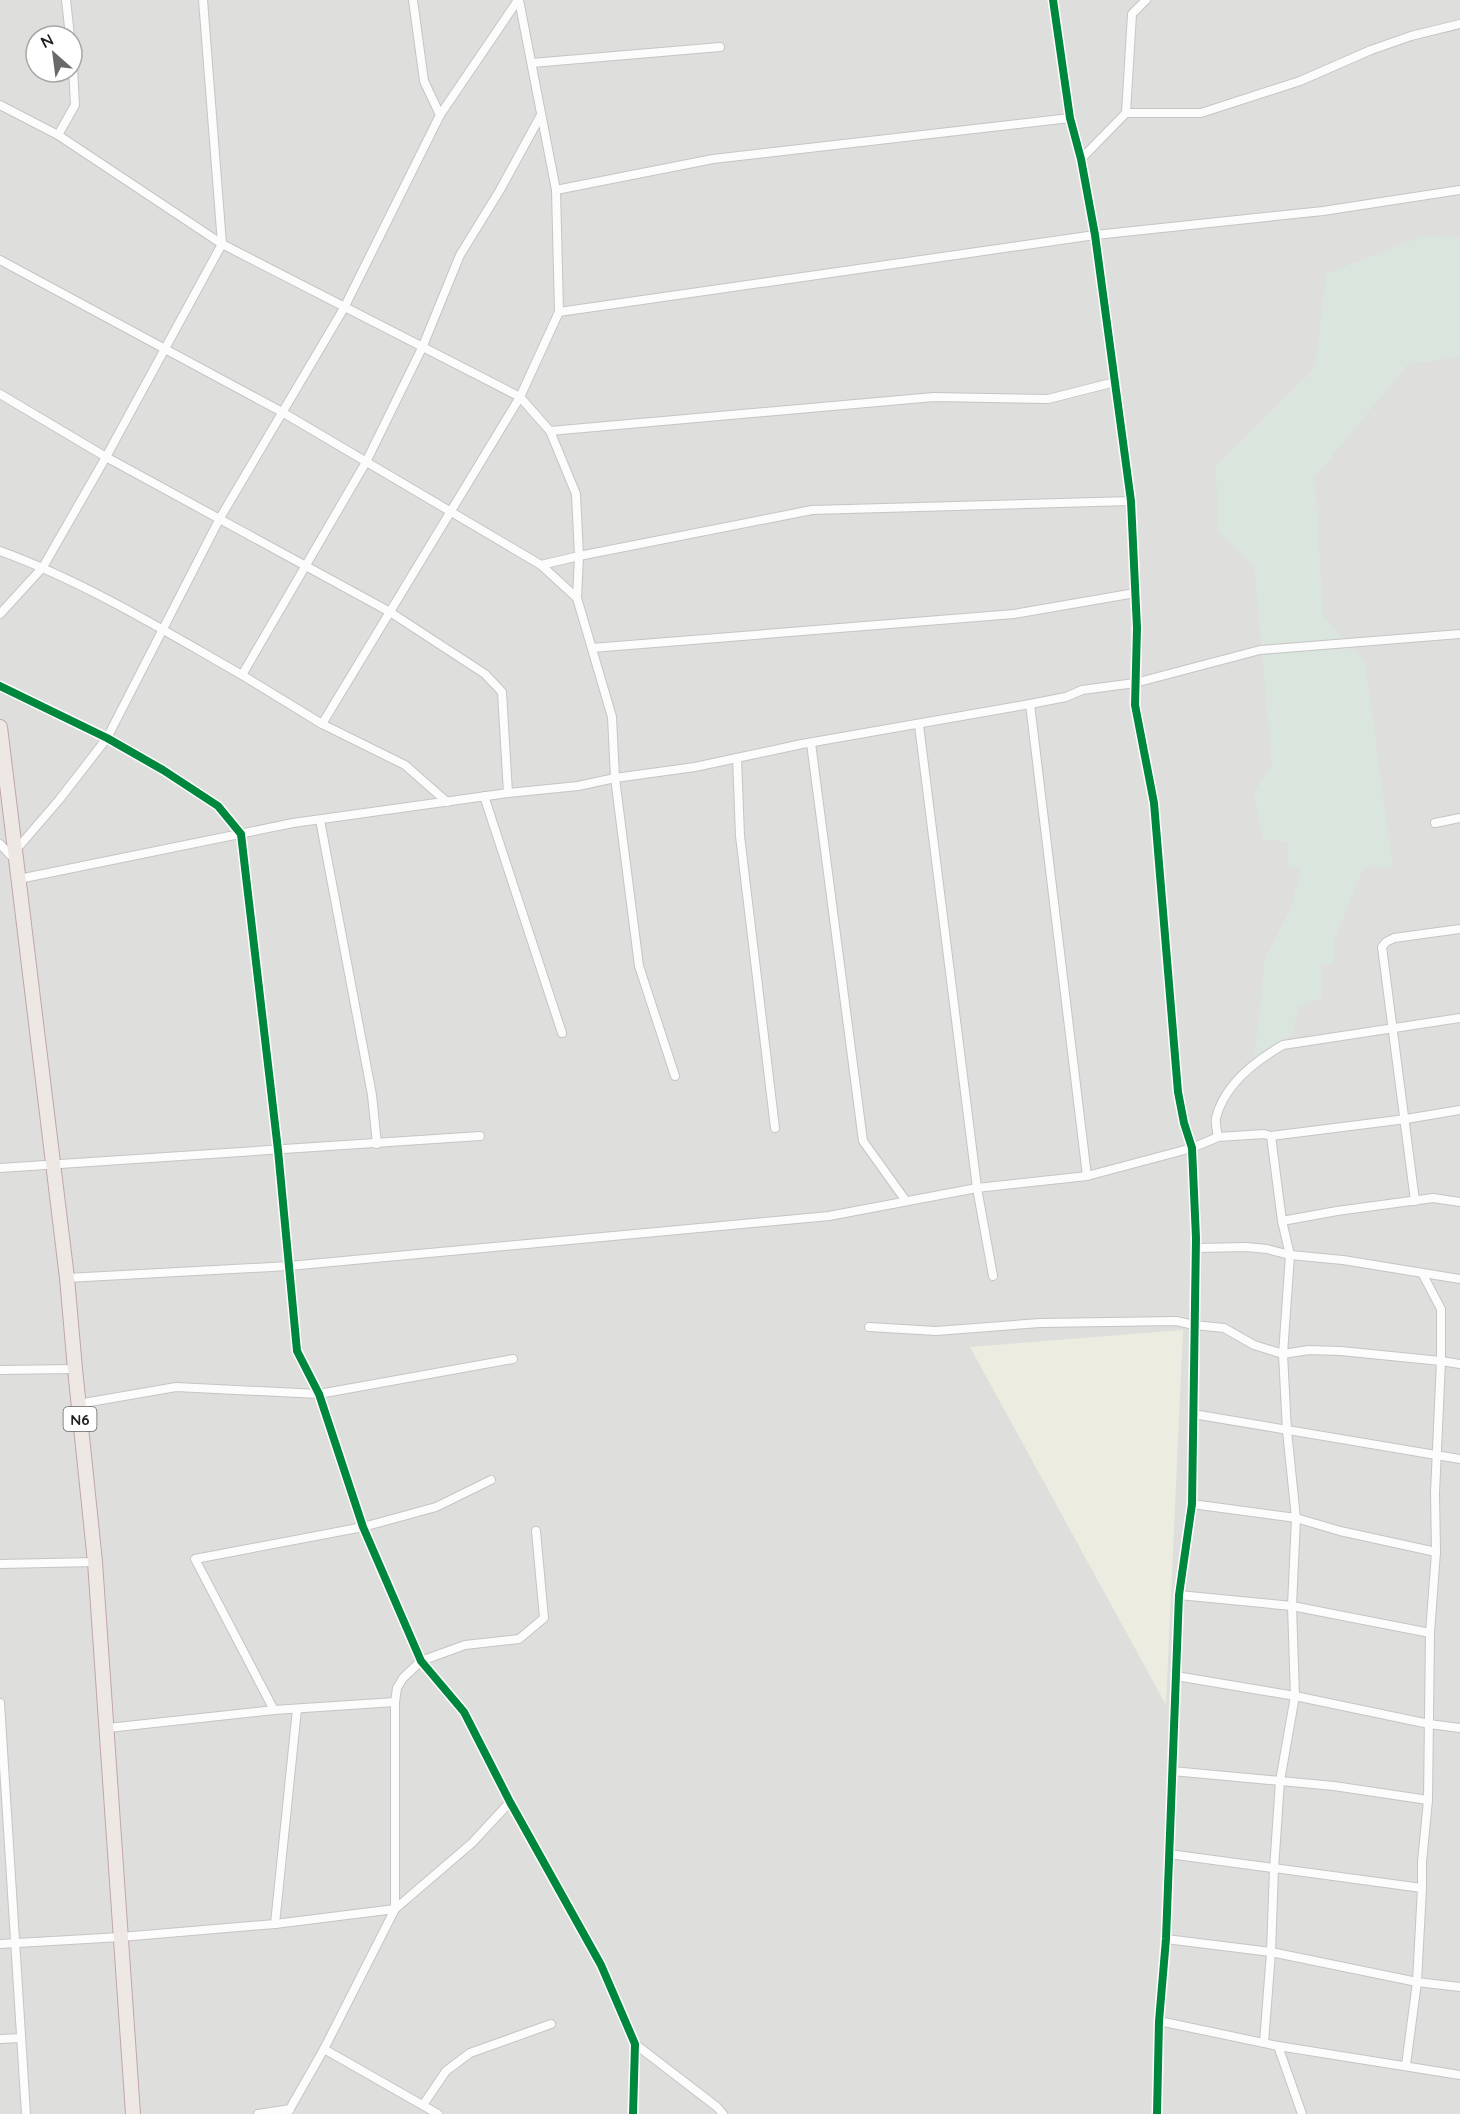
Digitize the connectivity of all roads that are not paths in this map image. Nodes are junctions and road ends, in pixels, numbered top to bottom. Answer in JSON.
{"nodes":[{"id":1,"x":66,"y":0,"type":"edge"},
{"id":2,"x":203,"y":0,"type":"edge"},
{"id":3,"x":413,"y":0,"type":"edge"},
{"id":4,"x":518,"y":0,"type":"edge"},
{"id":5,"x":1053,"y":0,"type":"edge"},
{"id":6,"x":1146,"y":0,"type":"edge"},
{"id":7,"x":69,"y":24,"type":"edge"},
{"id":8,"x":1460,"y":24,"type":"edge"},
{"id":9,"x":720,"y":46,"type":"dead end"},
{"id":10,"x":532,"y":63,"type":"junction"},
{"id":11,"x":74,"y":84,"type":"edge"},
{"id":12,"x":0,"y":105,"type":"edge"},
{"id":13,"x":1126,"y":112,"type":"junction"},
{"id":14,"x":440,"y":115,"type":"junction"},
{"id":15,"x":542,"y":115,"type":"junction"},
{"id":16,"x":1070,"y":118,"type":"junction"},
{"id":17,"x":57,"y":135,"type":"junction"},
{"id":18,"x":1081,"y":159,"type":"junction"},
{"id":19,"x":556,"y":190,"type":"junction"},
{"id":20,"x":1460,"y":190,"type":"edge"},
{"id":21,"x":1095,"y":235,"type":"junction"},
{"id":22,"x":222,"y":244,"type":"junction"},
{"id":23,"x":0,"y":260,"type":"edge"},
{"id":24,"x":344,"y":308,"type":"junction"},
{"id":25,"x":560,"y":312,"type":"junction"},
{"id":26,"x":422,"y":348,"type":"junction"},
{"id":27,"x":164,"y":349,"type":"junction"},
{"id":28,"x":1115,"y":382,"type":"junction"},
{"id":29,"x":0,"y":393,"type":"edge"},
{"id":30,"x":520,"y":397,"type":"junction"},
{"id":31,"x":282,"y":412,"type":"junction"},
{"id":32,"x":550,"y":431,"type":"junction"},
{"id":33,"x":106,"y":457,"type":"junction"},
{"id":34,"x":366,"y":462,"type":"junction"},
{"id":35,"x":1131,"y":501,"type":"junction"},
{"id":36,"x":448,"y":512,"type":"junction"},
{"id":37,"x":220,"y":518,"type":"junction"},
{"id":38,"x":0,"y":551,"type":"edge"},
{"id":39,"x":579,"y":556,"type":"junction"},
{"id":40,"x":541,"y":565,"type":"junction"},
{"id":41,"x":306,"y":566,"type":"junction"},
{"id":42,"x":43,"y":567,"type":"junction"},
{"id":43,"x":1135,"y":593,"type":"junction"},
{"id":44,"x":577,"y":598,"type":"junction"},
{"id":45,"x":390,"y":612,"type":"junction"},
{"id":46,"x":0,"y":614,"type":"edge"},
{"id":47,"x":163,"y":629,"type":"junction"},
{"id":48,"x":1460,"y":634,"type":"edge"},
{"id":49,"x":592,"y":648,"type":"junction"},
{"id":50,"x":242,"y":675,"type":"junction"},
{"id":51,"x":1135,"y":683,"type":"junction"},
{"id":52,"x":0,"y":686,"type":"edge"},
{"id":53,"x":1030,"y":704,"type":"junction"},
{"id":54,"x":322,"y":724,"type":"junction"},
{"id":55,"x":919,"y":725,"type":"junction"},
{"id":56,"x":0,"y":727,"type":"edge"},
{"id":57,"x":107,"y":738,"type":"junction"},
{"id":58,"x":811,"y":743,"type":"junction"},
{"id":59,"x":737,"y":758,"type":"junction"},
{"id":60,"x":615,"y":778,"type":"junction"},
{"id":61,"x":508,"y":793,"type":"junction"},
{"id":62,"x":484,"y":796,"type":"junction"},
{"id":63,"x":447,"y":802,"type":"junction"},
{"id":64,"x":1460,"y":818,"type":"edge"},
{"id":65,"x":320,"y":820,"type":"junction"},
{"id":66,"x":1435,"y":823,"type":"dead end"},
{"id":67,"x":241,"y":834,"type":"junction"},
{"id":68,"x":0,"y":844,"type":"edge"},
{"id":69,"x":16,"y":856,"type":"junction"},
{"id":70,"x":19,"y":879,"type":"junction"},
{"id":71,"x":1460,"y":929,"type":"edge"},
{"id":72,"x":1460,"y":1018,"type":"edge"},
{"id":73,"x":1392,"y":1028,"type":"junction"},
{"id":74,"x":562,"y":1033,"type":"dead end"},
{"id":75,"x":675,"y":1076,"type":"dead end"},
{"id":76,"x":1460,"y":1110,"type":"edge"},
{"id":77,"x":1406,"y":1119,"type":"junction"},
{"id":78,"x":775,"y":1128,"type":"dead end"},
{"id":79,"x":480,"y":1136,"type":"dead end"},
{"id":80,"x":1271,"y":1136,"type":"junction"},
{"id":81,"x":1218,"y":1137,"type":"junction"},
{"id":82,"x":377,"y":1144,"type":"junction"},
{"id":83,"x":1192,"y":1148,"type":"junction"},
{"id":84,"x":278,"y":1150,"type":"junction"},
{"id":85,"x":53,"y":1165,"type":"junction"},
{"id":86,"x":0,"y":1168,"type":"edge"},
{"id":87,"x":1087,"y":1176,"type":"junction"},
{"id":88,"x":977,"y":1188,"type":"junction"},
{"id":89,"x":906,"y":1201,"type":"junction"},
{"id":90,"x":1415,"y":1201,"type":"junction"},
{"id":91,"x":1460,"y":1202,"type":"edge"},
{"id":92,"x":1282,"y":1221,"type":"junction"},
{"id":93,"x":1196,"y":1248,"type":"junction"},
{"id":94,"x":1290,"y":1255,"type":"junction"},
{"id":95,"x":289,"y":1266,"type":"junction"},
{"id":96,"x":1422,"y":1273,"type":"junction"},
{"id":97,"x":993,"y":1276,"type":"dead end"},
{"id":98,"x":67,"y":1278,"type":"junction"},
{"id":99,"x":1460,"y":1279,"type":"edge"},
{"id":100,"x":1194,"y":1325,"type":"junction"},
{"id":101,"x":869,"y":1327,"type":"dead end"},
{"id":102,"x":1283,"y":1354,"type":"junction"},
{"id":103,"x":513,"y":1359,"type":"dead end"},
{"id":104,"x":1441,"y":1361,"type":"junction"},
{"id":105,"x":1460,"y":1364,"type":"edge"},
{"id":106,"x":75,"y":1369,"type":"junction"},
{"id":107,"x":0,"y":1370,"type":"edge"},
{"id":108,"x":319,"y":1394,"type":"junction"},
{"id":109,"x":78,"y":1404,"type":"junction"},
{"id":110,"x":1192,"y":1414,"type":"junction"},
{"id":111,"x":1287,"y":1431,"type":"junction"},
{"id":112,"x":1437,"y":1454,"type":"junction"},
{"id":113,"x":1460,"y":1458,"type":"edge"},
{"id":114,"x":490,"y":1480,"type":"dead end"},
{"id":115,"x":1192,"y":1504,"type":"junction"},
{"id":116,"x":1296,"y":1518,"type":"junction"},
{"id":117,"x":363,"y":1527,"type":"junction"},
{"id":118,"x":536,"y":1531,"type":"dead end"},
{"id":119,"x":1436,"y":1551,"type":"junction"},
{"id":120,"x":95,"y":1562,"type":"junction"},
{"id":121,"x":0,"y":1564,"type":"edge"},
{"id":122,"x":1179,"y":1595,"type":"junction"},
{"id":123,"x":1292,"y":1606,"type":"junction"},
{"id":124,"x":1430,"y":1632,"type":"junction"},
{"id":125,"x":421,"y":1661,"type":"junction"},
{"id":126,"x":1176,"y":1676,"type":"junction"},
{"id":127,"x":1295,"y":1696,"type":"junction"},
{"id":128,"x":394,"y":1702,"type":"junction"},
{"id":129,"x":0,"y":1703,"type":"edge"},
{"id":130,"x":297,"y":1709,"type":"junction"},
{"id":131,"x":274,"y":1710,"type":"junction"},
{"id":132,"x":1429,"y":1724,"type":"junction"},
{"id":133,"x":108,"y":1728,"type":"junction"},
{"id":134,"x":1460,"y":1728,"type":"edge"},
{"id":135,"x":1172,"y":1771,"type":"junction"},
{"id":136,"x":1280,"y":1781,"type":"junction"},
{"id":137,"x":1428,"y":1800,"type":"junction"},
{"id":138,"x":510,"y":1802,"type":"junction"},
{"id":139,"x":1169,"y":1854,"type":"junction"},
{"id":140,"x":1274,"y":1869,"type":"junction"},
{"id":141,"x":1422,"y":1888,"type":"junction"},
{"id":142,"x":395,"y":1909,"type":"junction"},
{"id":143,"x":275,"y":1924,"type":"junction"},
{"id":144,"x":121,"y":1937,"type":"junction"},
{"id":145,"x":1166,"y":1940,"type":"junction"},
{"id":146,"x":15,"y":1943,"type":"junction"},
{"id":147,"x":0,"y":1944,"type":"edge"},
{"id":148,"x":1271,"y":1952,"type":"junction"},
{"id":149,"x":1417,"y":1982,"type":"junction"},
{"id":150,"x":1460,"y":1987,"type":"edge"},
{"id":151,"x":1159,"y":2022,"type":"junction"},
{"id":152,"x":551,"y":2024,"type":"dead end"},
{"id":153,"x":21,"y":2038,"type":"junction"},
{"id":154,"x":0,"y":2039,"type":"edge"},
{"id":155,"x":1264,"y":2043,"type":"junction"},
{"id":156,"x":635,"y":2044,"type":"junction"},
{"id":157,"x":1278,"y":2046,"type":"junction"},
{"id":158,"x":324,"y":2049,"type":"junction"},
{"id":159,"x":1406,"y":2065,"type":"junction"},
{"id":160,"x":1460,"y":2074,"type":"edge"},
{"id":161,"x":423,"y":2105,"type":"junction"},
{"id":162,"x":288,"y":2111,"type":"edge"},
{"id":163,"x":26,"y":2114,"type":"edge"},
{"id":164,"x":133,"y":2114,"type":"edge"},
{"id":165,"x":258,"y":2114,"type":"edge"},
{"id":166,"x":438,"y":2114,"type":"edge"},
{"id":167,"x":633,"y":2114,"type":"edge"},
{"id":168,"x":723,"y":2114,"type":"edge"},
{"id":169,"x":1157,"y":2114,"type":"edge"},
{"id":170,"x":1302,"y":2114,"type":"edge"}],
"edges":[{"from":1,"to":7,"type":"street"},
{"from":2,"to":22,"type":"street"},
{"from":3,"to":14,"type":"street"},
{"from":4,"to":10,"type":"street"},
{"from":4,"to":14,"type":"street"},
{"from":5,"to":16,"type":"street"},
{"from":6,"to":13,"type":"street"},
{"from":8,"to":13,"type":"street"},
{"from":9,"to":10,"type":"street"},
{"from":10,"to":15,"type":"street"},
{"from":11,"to":17,"type":"street"},
{"from":12,"to":17,"type":"street"},
{"from":13,"to":18,"type":"street"},
{"from":14,"to":24,"type":"street"},
{"from":15,"to":19,"type":"street"},
{"from":15,"to":26,"type":"street"},
{"from":16,"to":18,"type":"street"},
{"from":16,"to":19,"type":"street"},
{"from":17,"to":22,"type":"street"},
{"from":18,"to":21,"type":"street"},
{"from":19,"to":25,"type":"street"},
{"from":20,"to":21,"type":"street"},
{"from":21,"to":25,"type":"street"},
{"from":21,"to":28,"type":"street"},
{"from":22,"to":24,"type":"street"},
{"from":22,"to":27,"type":"street"},
{"from":23,"to":27,"type":"street"},
{"from":24,"to":26,"type":"street"},
{"from":24,"to":31,"type":"street"},
{"from":25,"to":30,"type":"street"},
{"from":26,"to":30,"type":"street"},
{"from":26,"to":34,"type":"street"},
{"from":27,"to":31,"type":"street"},
{"from":27,"to":33,"type":"street"},
{"from":28,"to":32,"type":"street"},
{"from":28,"to":35,"type":"street"},
{"from":29,"to":33,"type":"street"},
{"from":30,"to":32,"type":"street"},
{"from":30,"to":36,"type":"street"},
{"from":31,"to":34,"type":"street"},
{"from":31,"to":37,"type":"street"},
{"from":32,"to":39,"type":"street"},
{"from":33,"to":37,"type":"street"},
{"from":33,"to":42,"type":"street"},
{"from":34,"to":36,"type":"street"},
{"from":34,"to":41,"type":"street"},
{"from":35,"to":39,"type":"street"},
{"from":35,"to":43,"type":"street"},
{"from":36,"to":40,"type":"street"},
{"from":36,"to":45,"type":"street"},
{"from":37,"to":41,"type":"street"},
{"from":37,"to":47,"type":"street"},
{"from":38,"to":42,"type":"street"},
{"from":39,"to":40,"type":"street"},
{"from":39,"to":44,"type":"street"},
{"from":40,"to":44,"type":"street"},
{"from":41,"to":45,"type":"street"},
{"from":41,"to":50,"type":"street"},
{"from":42,"to":46,"type":"street"},
{"from":42,"to":47,"type":"street"},
{"from":43,"to":49,"type":"street"},
{"from":43,"to":51,"type":"street"},
{"from":44,"to":49,"type":"street"},
{"from":45,"to":54,"type":"street"},
{"from":45,"to":61,"type":"street"},
{"from":47,"to":50,"type":"street"},
{"from":47,"to":57,"type":"street"},
{"from":48,"to":51,"type":"street"},
{"from":49,"to":60,"type":"street"},
{"from":50,"to":54,"type":"street"},
{"from":51,"to":53,"type":"street"},
{"from":51,"to":83,"type":"street"},
{"from":52,"to":57,"type":"street"},
{"from":53,"to":55,"type":"street"},
{"from":53,"to":87,"type":"street"},
{"from":54,"to":63,"type":"street"},
{"from":55,"to":58,"type":"street"},
{"from":55,"to":88,"type":"street"},
{"from":56,"to":69,"type":"highway","number":"N6"},
{"from":57,"to":67,"type":"street"},
{"from":57,"to":69,"type":"street"},
{"from":58,"to":59,"type":"street"},
{"from":58,"to":89,"type":"street"},
{"from":59,"to":60,"type":"street"},
{"from":59,"to":78,"type":"street"},
{"from":60,"to":61,"type":"street"},
{"from":60,"to":75,"type":"street"},
{"from":61,"to":62,"type":"street"},
{"from":62,"to":63,"type":"street"},
{"from":62,"to":74,"type":"street"},
{"from":63,"to":65,"type":"street"},
{"from":64,"to":66,"type":"street"},
{"from":65,"to":67,"type":"street"},
{"from":65,"to":82,"type":"street"},
{"from":67,"to":70,"type":"street"},
{"from":67,"to":84,"type":"street"},
{"from":68,"to":69,"type":"street"},
{"from":69,"to":70,"type":"highway","number":"N6"},
{"from":70,"to":85,"type":"highway","number":"N6"},
{"from":71,"to":73,"type":"street"},
{"from":72,"to":73,"type":"street"},
{"from":73,"to":77,"type":"street"},
{"from":73,"to":81,"type":"street"},
{"from":76,"to":77,"type":"street"},
{"from":77,"to":80,"type":"street"},
{"from":77,"to":90,"type":"street"},
{"from":79,"to":82,"type":"street"},
{"from":80,"to":81,"type":"street"},
{"from":80,"to":92,"type":"street"},
{"from":81,"to":83,"type":"street"},
{"from":82,"to":84,"type":"street"},
{"from":83,"to":87,"type":"street"},
{"from":83,"to":93,"type":"street"},
{"from":84,"to":85,"type":"street"},
{"from":84,"to":95,"type":"street"},
{"from":85,"to":86,"type":"street"},
{"from":85,"to":98,"type":"highway","number":"N6"},
{"from":87,"to":88,"type":"street"},
{"from":88,"to":89,"type":"street"},
{"from":88,"to":97,"type":"street"},
{"from":89,"to":95,"type":"street"},
{"from":90,"to":91,"type":"street"},
{"from":90,"to":92,"type":"street"},
{"from":92,"to":94,"type":"street"},
{"from":93,"to":94,"type":"street"},
{"from":93,"to":100,"type":"street"},
{"from":94,"to":96,"type":"street"},
{"from":94,"to":102,"type":"street"},
{"from":95,"to":98,"type":"street"},
{"from":95,"to":108,"type":"street"},
{"from":96,"to":99,"type":"street"},
{"from":96,"to":104,"type":"street"},
{"from":98,"to":106,"type":"highway","number":"N6"},
{"from":100,"to":101,"type":"street"},
{"from":100,"to":102,"type":"street"},
{"from":100,"to":110,"type":"street"},
{"from":102,"to":104,"type":"street"},
{"from":102,"to":111,"type":"street"},
{"from":103,"to":108,"type":"street"},
{"from":104,"to":105,"type":"street"},
{"from":104,"to":112,"type":"street"},
{"from":106,"to":107,"type":"street"},
{"from":106,"to":109,"type":"highway","number":"N6"},
{"from":108,"to":109,"type":"street"},
{"from":108,"to":117,"type":"street"},
{"from":109,"to":120,"type":"highway","number":"N6"},
{"from":110,"to":111,"type":"street"},
{"from":110,"to":115,"type":"street"},
{"from":111,"to":112,"type":"street"},
{"from":111,"to":116,"type":"street"},
{"from":112,"to":113,"type":"street"},
{"from":112,"to":119,"type":"street"},
{"from":114,"to":117,"type":"street"},
{"from":115,"to":116,"type":"street"},
{"from":115,"to":122,"type":"street"},
{"from":116,"to":119,"type":"street"},
{"from":116,"to":123,"type":"street"},
{"from":117,"to":125,"type":"street"},
{"from":117,"to":131,"type":"street"},
{"from":118,"to":125,"type":"street"},
{"from":119,"to":124,"type":"street"},
{"from":120,"to":121,"type":"street"},
{"from":120,"to":133,"type":"highway","number":"N6"},
{"from":122,"to":123,"type":"street"},
{"from":122,"to":126,"type":"street"},
{"from":123,"to":124,"type":"street"},
{"from":123,"to":127,"type":"street"},
{"from":124,"to":132,"type":"street"},
{"from":125,"to":128,"type":"street"},
{"from":125,"to":138,"type":"street"},
{"from":126,"to":127,"type":"street"},
{"from":126,"to":135,"type":"street"},
{"from":127,"to":132,"type":"street"},
{"from":127,"to":136,"type":"street"},
{"from":128,"to":130,"type":"street"},
{"from":128,"to":142,"type":"street"},
{"from":129,"to":146,"type":"street"},
{"from":130,"to":131,"type":"street"},
{"from":130,"to":143,"type":"street"},
{"from":131,"to":133,"type":"street"},
{"from":132,"to":134,"type":"street"},
{"from":132,"to":137,"type":"street"},
{"from":133,"to":144,"type":"highway","number":"N6"},
{"from":135,"to":136,"type":"street"},
{"from":135,"to":139,"type":"street"},
{"from":136,"to":137,"type":"street"},
{"from":136,"to":140,"type":"street"},
{"from":137,"to":141,"type":"street"},
{"from":138,"to":142,"type":"street"},
{"from":138,"to":156,"type":"street"},
{"from":139,"to":140,"type":"street"},
{"from":139,"to":145,"type":"street"},
{"from":140,"to":141,"type":"street"},
{"from":140,"to":148,"type":"street"},
{"from":141,"to":149,"type":"street"},
{"from":142,"to":143,"type":"street"},
{"from":142,"to":158,"type":"street"},
{"from":143,"to":144,"type":"street"},
{"from":144,"to":146,"type":"street"},
{"from":144,"to":164,"type":"highway","number":"N6"},
{"from":145,"to":148,"type":"street"},
{"from":145,"to":151,"type":"street"},
{"from":146,"to":147,"type":"street"},
{"from":146,"to":153,"type":"street"},
{"from":148,"to":149,"type":"street"},
{"from":148,"to":155,"type":"street"},
{"from":149,"to":150,"type":"street"},
{"from":149,"to":159,"type":"street"},
{"from":151,"to":155,"type":"street"},
{"from":151,"to":169,"type":"street"},
{"from":152,"to":161,"type":"street"},
{"from":153,"to":154,"type":"street"},
{"from":153,"to":163,"type":"street"},
{"from":155,"to":157,"type":"street"},
{"from":156,"to":167,"type":"street"},
{"from":156,"to":168,"type":"street"},
{"from":157,"to":159,"type":"street"},
{"from":157,"to":170,"type":"street"},
{"from":158,"to":161,"type":"street"},
{"from":158,"to":162,"type":"street"},
{"from":159,"to":160,"type":"street"},
{"from":161,"to":166,"type":"street"},
{"from":162,"to":165,"type":"street"}]}
